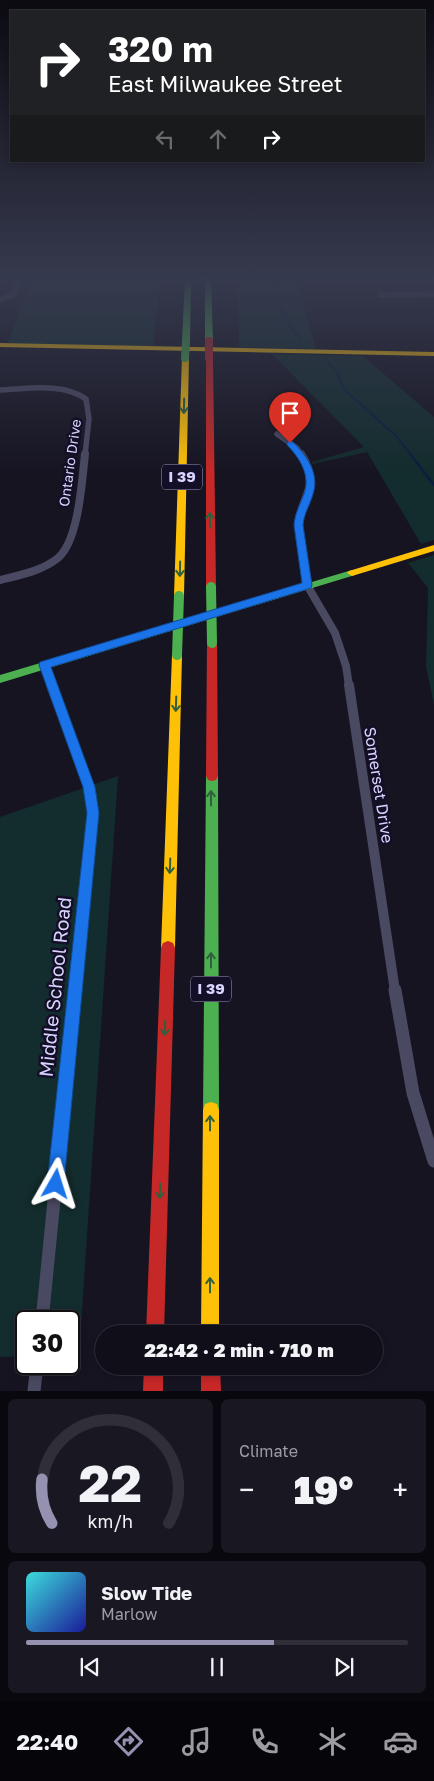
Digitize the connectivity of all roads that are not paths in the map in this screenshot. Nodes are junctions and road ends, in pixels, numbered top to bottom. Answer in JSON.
{"nodes":[{"id":1,"x":186,"y":343,"type":"edge"},
{"id":2,"x":209,"y":343,"type":"edge"},
{"id":3,"x":0,"y":345,"type":"edge"},
{"id":4,"x":434,"y":354,"type":"edge"},
{"id":5,"x":0,"y":390,"type":"edge"},
{"id":6,"x":277,"y":434,"type":"dead end"},
{"id":7,"x":434,"y":548,"type":"edge"},
{"id":8,"x":0,"y":580,"type":"edge"},
{"id":9,"x":307,"y":585,"type":"junction"},
{"id":10,"x":44,"y":665,"type":"junction"},
{"id":11,"x":0,"y":678,"type":"edge"},
{"id":12,"x":434,"y":1161,"type":"edge"},
{"id":13,"x":43,"y":1310,"type":"edge"},
{"id":14,"x":155,"y":1325,"type":"edge"},
{"id":15,"x":210,"y":1325,"type":"edge"},
{"id":16,"x":36,"y":1375,"type":"edge"},
{"id":17,"x":154,"y":1375,"type":"edge"},
{"id":18,"x":210,"y":1375,"type":"edge"},
{"id":19,"x":34,"y":1391,"type":"edge"},
{"id":20,"x":153,"y":1391,"type":"edge"},
{"id":21,"x":211,"y":1391,"type":"edge"}],
"edges":[{"from":1,"to":14,"type":"main road","number":"I 39","one_way":true,"bridge":true},
{"from":15,"to":2,"type":"main road","number":"I 39","one_way":true,"bridge":true},
{"from":3,"to":4,"type":"main road"},
{"from":5,"to":8,"type":"street","name":"Ontario Drive"},
{"from":6,"to":9,"type":"street","name":"Somerset Drive"},
{"from":7,"to":9,"type":"main road"},
{"from":9,"to":10,"type":"main road"},
{"from":9,"to":12,"type":"street","name":"Somerset Drive"},
{"from":10,"to":11,"type":"main road"},
{"from":10,"to":13,"type":"street","name":"Middle School Road"},
{"from":16,"to":19,"type":"street"},
{"from":17,"to":20,"type":"main road"},
{"from":18,"to":21,"type":"main road"}]}
